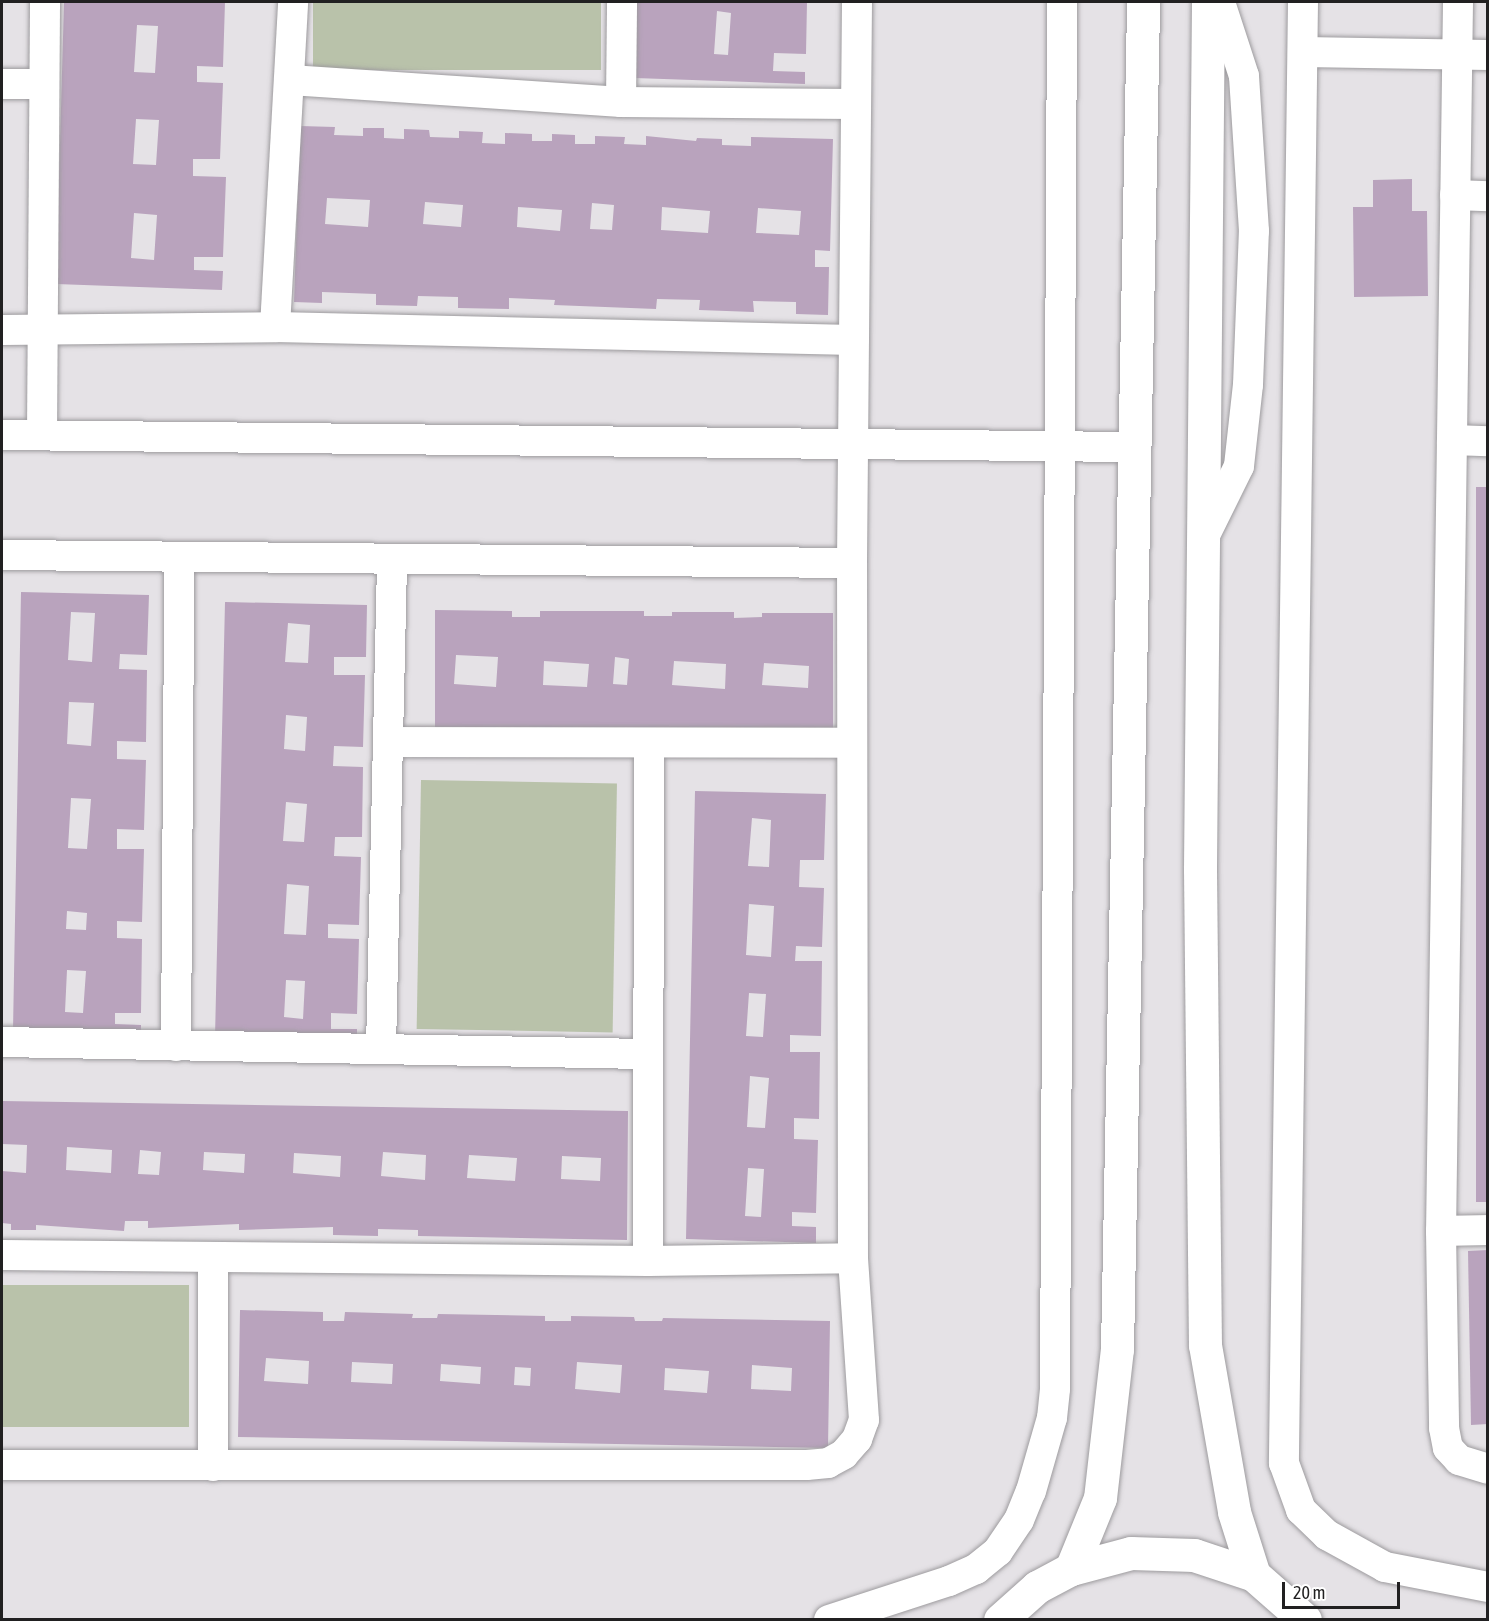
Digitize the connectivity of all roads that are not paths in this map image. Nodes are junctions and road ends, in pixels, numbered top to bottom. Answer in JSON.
{"nodes":[{"id":1,"x":45,"y":2,"type":"edge"},
{"id":2,"x":292,"y":2,"type":"edge"},
{"id":3,"x":622,"y":2,"type":"edge"},
{"id":4,"x":857,"y":2,"type":"edge"},
{"id":5,"x":1062,"y":2,"type":"edge"},
{"id":6,"x":1143,"y":2,"type":"edge"},
{"id":7,"x":1208,"y":2,"type":"edge"},
{"id":8,"x":1220,"y":2,"type":"edge"},
{"id":9,"x":1303,"y":2,"type":"edge"},
{"id":10,"x":1458,"y":2,"type":"edge"},
{"id":11,"x":1303,"y":52,"type":"junction"},
{"id":12,"x":1473,"y":55,"type":"edge"},
{"id":13,"x":290,"y":80,"type":"junction"},
{"id":14,"x":2,"y":84,"type":"edge"},
{"id":15,"x":42,"y":84,"type":"junction"},
{"id":16,"x":621,"y":102,"type":"junction"},
{"id":17,"x":856,"y":104,"type":"junction"},
{"id":18,"x":1455,"y":195,"type":"junction"},
{"id":19,"x":1488,"y":196,"type":"edge"},
{"id":20,"x":275,"y":327,"type":"junction"},
{"id":21,"x":2,"y":330,"type":"edge"},
{"id":22,"x":42,"y":331,"type":"junction"},
{"id":23,"x":854,"y":340,"type":"junction"},
{"id":24,"x":2,"y":435,"type":"edge"},
{"id":25,"x":42,"y":435,"type":"junction"},
{"id":26,"x":1452,"y":440,"type":"junction"},
{"id":27,"x":1488,"y":441,"type":"edge"},
{"id":28,"x":853,"y":444,"type":"junction"},
{"id":29,"x":1057,"y":447,"type":"junction"},
{"id":30,"x":1134,"y":447,"type":"junction"},
{"id":31,"x":1203,"y":538,"type":"junction"},
{"id":32,"x":2,"y":555,"type":"edge"},
{"id":33,"x":179,"y":557,"type":"junction"},
{"id":34,"x":392,"y":559,"type":"junction"},
{"id":35,"x":852,"y":563,"type":"junction"},
{"id":36,"x":389,"y":742,"type":"junction"},
{"id":37,"x":649,"y":743,"type":"junction"},
{"id":38,"x":852,"y":743,"type":"junction"},
{"id":39,"x":2,"y":1042,"type":"edge"},
{"id":40,"x":176,"y":1046,"type":"junction"},
{"id":41,"x":381,"y":1049,"type":"junction"},
{"id":42,"x":647,"y":1054,"type":"junction"},
{"id":43,"x":1488,"y":1230,"type":"edge"},
{"id":44,"x":1442,"y":1231,"type":"junction"},
{"id":45,"x":2,"y":1255,"type":"edge"},
{"id":46,"x":213,"y":1257,"type":"junction"},
{"id":47,"x":854,"y":1258,"type":"junction"},
{"id":48,"x":648,"y":1261,"type":"junction"},
{"id":49,"x":2,"y":1465,"type":"edge"},
{"id":50,"x":213,"y":1466,"type":"junction"},
{"id":51,"x":1488,"y":1469,"type":"edge"},
{"id":52,"x":1071,"y":1569,"type":"junction"},
{"id":53,"x":1254,"y":1575,"type":"junction"},
{"id":54,"x":1488,"y":1587,"type":"edge"},
{"id":55,"x":829,"y":1620,"type":"edge"},
{"id":56,"x":1000,"y":1620,"type":"edge"},
{"id":57,"x":1305,"y":1620,"type":"edge"}],
"edges":[{"from":1,"to":15,"type":"street"},
{"from":2,"to":13,"type":"street"},
{"from":3,"to":16,"type":"street"},
{"from":4,"to":17,"type":"street"},
{"from":5,"to":29,"type":"street"},
{"from":6,"to":30,"type":"street"},
{"from":7,"to":31,"type":"street"},
{"from":8,"to":31,"type":"street"},
{"from":9,"to":11,"type":"street"},
{"from":10,"to":12,"type":"street"},
{"from":11,"to":12,"type":"street"},
{"from":11,"to":54,"type":"street"},
{"from":12,"to":18,"type":"street"},
{"from":13,"to":16,"type":"street"},
{"from":13,"to":20,"type":"street"},
{"from":14,"to":15,"type":"street"},
{"from":15,"to":22,"type":"street"},
{"from":16,"to":17,"type":"street"},
{"from":17,"to":23,"type":"street"},
{"from":18,"to":19,"type":"street"},
{"from":18,"to":26,"type":"street"},
{"from":20,"to":22,"type":"street"},
{"from":20,"to":23,"type":"street"},
{"from":21,"to":22,"type":"street"},
{"from":22,"to":25,"type":"street"},
{"from":23,"to":28,"type":"street"},
{"from":24,"to":25,"type":"street"},
{"from":25,"to":28,"type":"street"},
{"from":26,"to":27,"type":"street"},
{"from":26,"to":44,"type":"street"},
{"from":28,"to":29,"type":"street"},
{"from":28,"to":35,"type":"street"},
{"from":29,"to":30,"type":"street"},
{"from":29,"to":55,"type":"street"},
{"from":30,"to":52,"type":"street"},
{"from":31,"to":53,"type":"street"},
{"from":32,"to":33,"type":"street"},
{"from":33,"to":34,"type":"street"},
{"from":33,"to":40,"type":"street"},
{"from":34,"to":35,"type":"street"},
{"from":34,"to":36,"type":"street"},
{"from":35,"to":38,"type":"street"},
{"from":36,"to":37,"type":"street"},
{"from":36,"to":41,"type":"street"},
{"from":37,"to":38,"type":"street"},
{"from":37,"to":42,"type":"street"},
{"from":38,"to":47,"type":"street"},
{"from":39,"to":40,"type":"street"},
{"from":40,"to":41,"type":"street"},
{"from":41,"to":42,"type":"street"},
{"from":42,"to":48,"type":"street"},
{"from":43,"to":44,"type":"street"},
{"from":44,"to":51,"type":"street"},
{"from":45,"to":46,"type":"street"},
{"from":46,"to":48,"type":"street"},
{"from":46,"to":50,"type":"street"},
{"from":47,"to":48,"type":"street"},
{"from":47,"to":50,"type":"street"},
{"from":49,"to":50,"type":"street"},
{"from":52,"to":53,"type":"street"},
{"from":52,"to":56,"type":"street"},
{"from":53,"to":57,"type":"street"}]}
